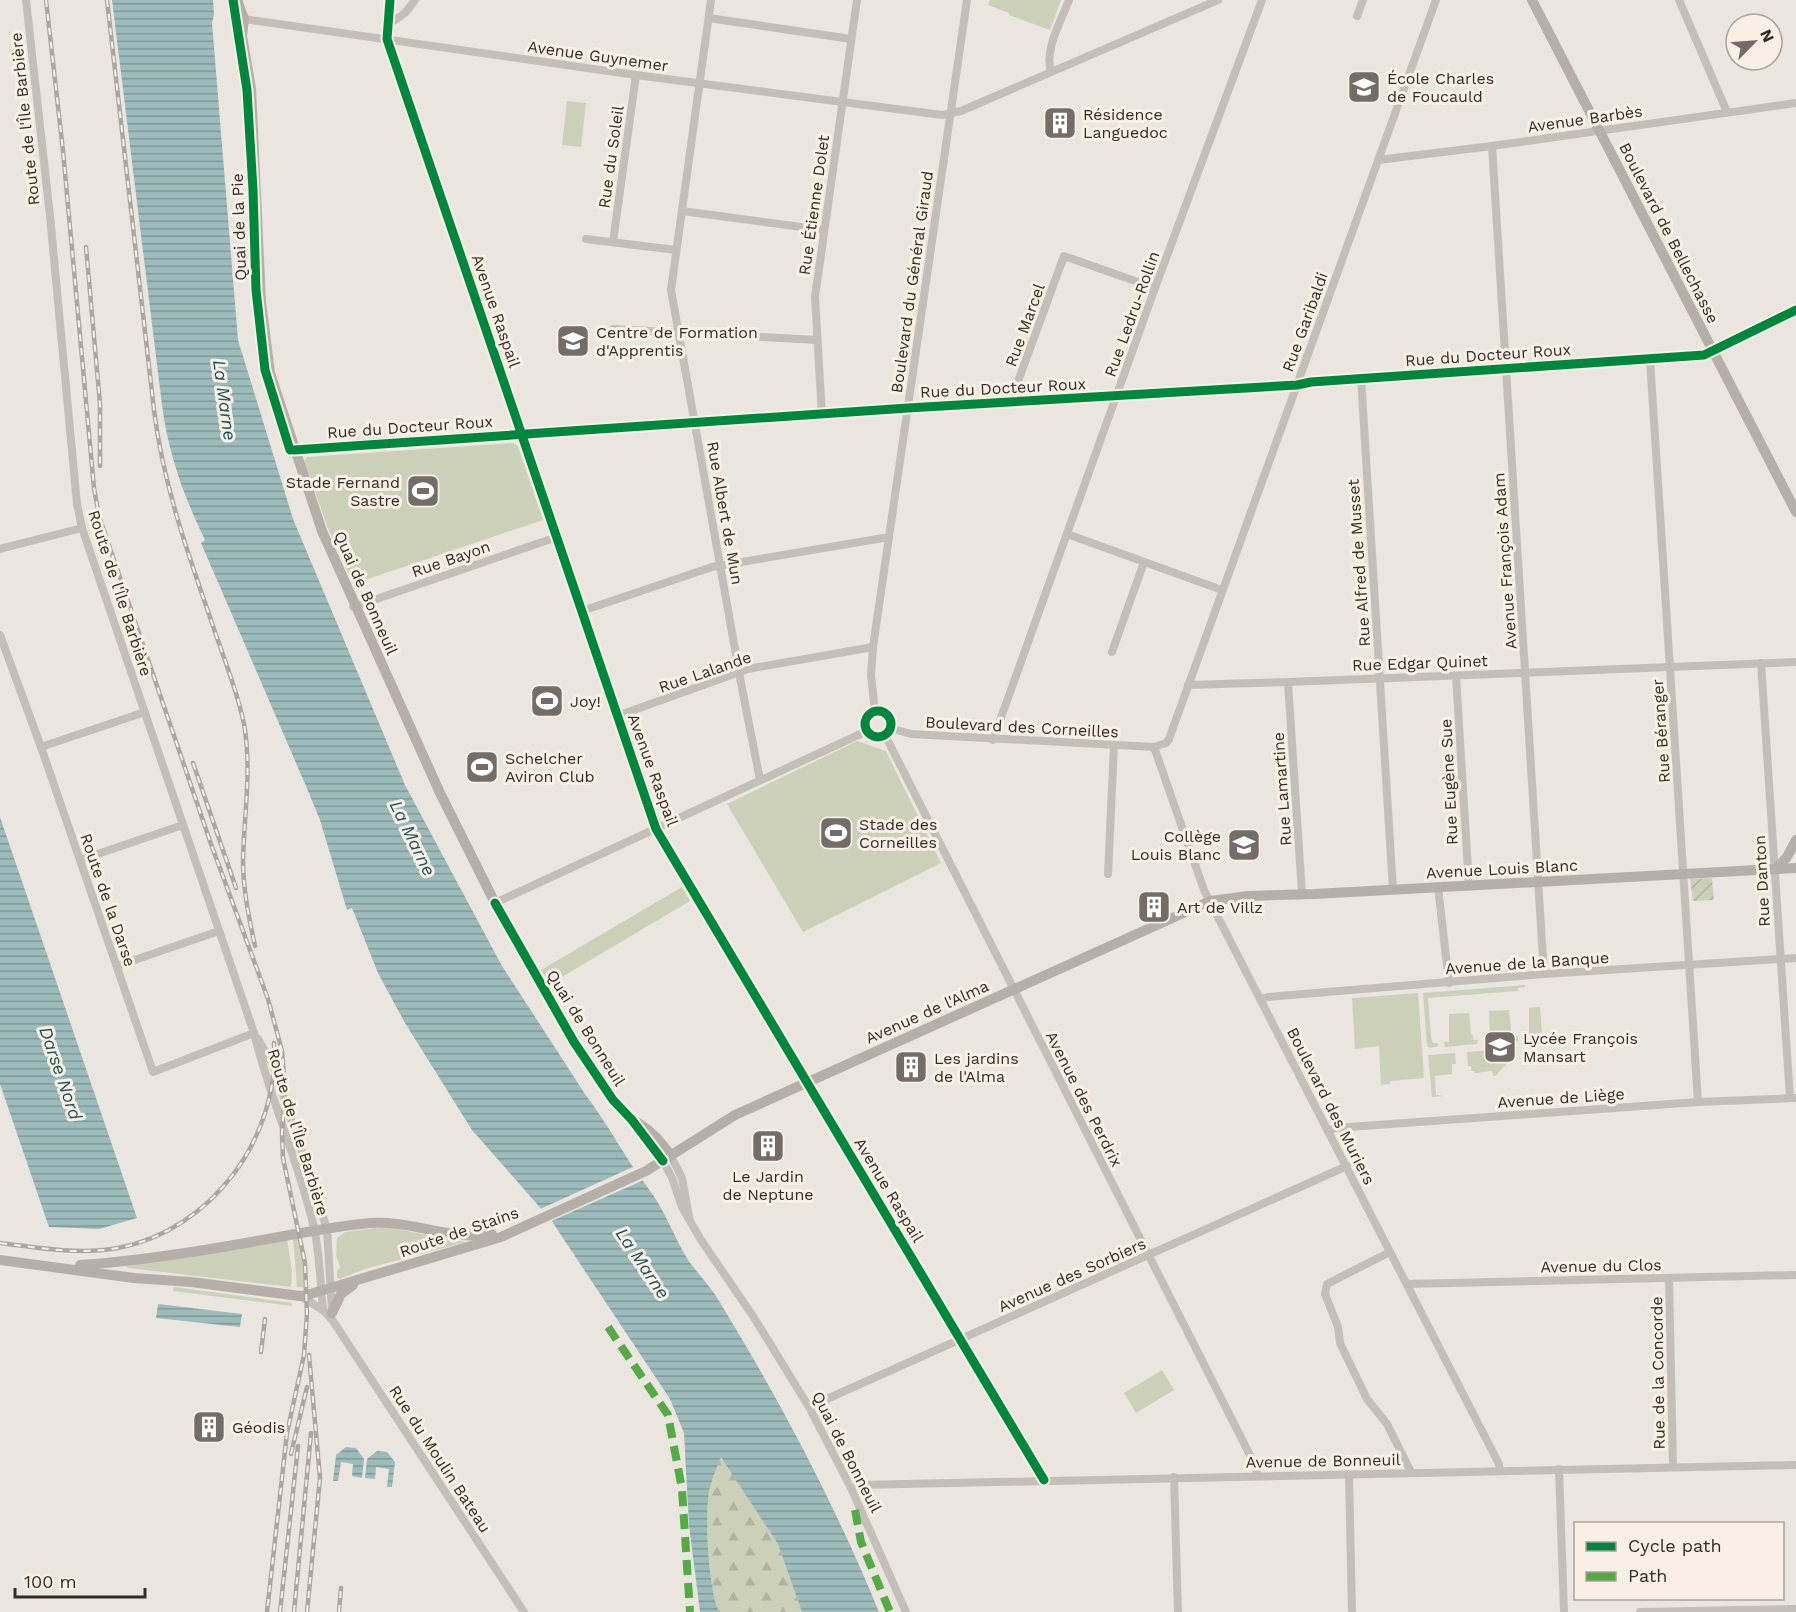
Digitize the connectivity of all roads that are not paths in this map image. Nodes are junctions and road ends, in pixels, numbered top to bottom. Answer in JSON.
{"nodes":[{"id":1,"x":26,"y":0,"type":"edge"},
{"id":2,"x":237,"y":0,"type":"edge"},
{"id":3,"x":390,"y":0,"type":"edge"},
{"id":4,"x":415,"y":0,"type":"edge"},
{"id":5,"x":711,"y":0,"type":"edge"},
{"id":6,"x":857,"y":0,"type":"edge"},
{"id":7,"x":967,"y":0,"type":"edge"},
{"id":8,"x":1069,"y":0,"type":"edge"},
{"id":9,"x":1218,"y":0,"type":"edge"},
{"id":10,"x":1262,"y":0,"type":"edge"},
{"id":11,"x":1363,"y":0,"type":"edge"},
{"id":12,"x":1436,"y":0,"type":"edge"},
{"id":13,"x":1532,"y":0,"type":"edge"},
{"id":14,"x":1679,"y":0,"type":"edge"},
{"id":15,"x":1357,"y":16,"type":"dead end"},
{"id":16,"x":709,"y":18,"type":"junction"},
{"id":17,"x":244,"y":19,"type":"junction"},
{"id":18,"x":388,"y":24,"type":"junction"},
{"id":19,"x":387,"y":39,"type":"junction"},
{"id":20,"x":851,"y":39,"type":"junction"},
{"id":21,"x":1051,"y":72,"type":"junction"},
{"id":22,"x":636,"y":75,"type":"junction"},
{"id":23,"x":700,"y":83,"type":"junction"},
{"id":24,"x":842,"y":102,"type":"junction"},
{"id":25,"x":1796,"y":103,"type":"edge"},
{"id":26,"x":1727,"y":112,"type":"junction"},
{"id":27,"x":950,"y":114,"type":"junction"},
{"id":28,"x":1599,"y":130,"type":"junction"},
{"id":29,"x":1492,"y":147,"type":"junction"},
{"id":30,"x":1378,"y":160,"type":"junction"},
{"id":31,"x":682,"y":211,"type":"junction"},
{"id":32,"x":824,"y":230,"type":"junction"},
{"id":33,"x":586,"y":239,"type":"dead end"},
{"id":34,"x":613,"y":242,"type":"junction"},
{"id":35,"x":676,"y":250,"type":"junction"},
{"id":36,"x":1155,"y":288,"type":"junction"},
{"id":37,"x":1796,"y":310,"type":"edge"},
{"id":38,"x":613,"y":329,"type":"dead end"},
{"id":39,"x":679,"y":333,"type":"junction"},
{"id":40,"x":817,"y":340,"type":"junction"},
{"id":41,"x":1713,"y":351,"type":"junction"},
{"id":42,"x":1650,"y":359,"type":"junction"},
{"id":43,"x":1506,"y":368,"type":"junction"},
{"id":44,"x":1361,"y":378,"type":"junction"},
{"id":45,"x":1297,"y":385,"type":"junction"},
{"id":46,"x":1117,"y":396,"type":"junction"},
{"id":47,"x":1010,"y":403,"type":"junction"},
{"id":48,"x":908,"y":408,"type":"junction"},
{"id":49,"x":822,"y":415,"type":"junction"},
{"id":50,"x":695,"y":423,"type":"junction"},
{"id":51,"x":522,"y":435,"type":"junction"},
{"id":52,"x":294,"y":450,"type":"junction"},
{"id":53,"x":1796,"y":510,"type":"edge"},
{"id":54,"x":82,"y":528,"type":"junction"},
{"id":55,"x":1067,"y":534,"type":"junction"},
{"id":56,"x":557,"y":537,"type":"junction"},
{"id":57,"x":889,"y":537,"type":"junction"},
{"id":58,"x":0,"y":549,"type":"edge"},
{"id":59,"x":1144,"y":562,"type":"junction"},
{"id":60,"x":720,"y":566,"type":"junction"},
{"id":61,"x":1222,"y":590,"type":"junction"},
{"id":62,"x":355,"y":606,"type":"junction"},
{"id":63,"x":582,"y":611,"type":"junction"},
{"id":64,"x":0,"y":635,"type":"edge"},
{"id":65,"x":873,"y":647,"type":"junction"},
{"id":66,"x":1112,"y":652,"type":"dead end"},
{"id":67,"x":1796,"y":662,"type":"edge"},
{"id":68,"x":1761,"y":663,"type":"junction"},
{"id":69,"x":1670,"y":666,"type":"junction"},
{"id":70,"x":740,"y":673,"type":"junction"},
{"id":71,"x":1525,"y":673,"type":"junction"},
{"id":72,"x":1456,"y":676,"type":"junction"},
{"id":73,"x":1379,"y":678,"type":"junction"},
{"id":74,"x":1288,"y":682,"type":"junction"},
{"id":75,"x":1188,"y":684,"type":"junction"},
{"id":76,"x":875,"y":711,"type":"junction"},
{"id":77,"x":145,"y":712,"type":"junction"},
{"id":78,"x":617,"y":716,"type":"junction"},
{"id":79,"x":891,"y":728,"type":"junction"},
{"id":80,"x":867,"y":731,"type":"junction"},
{"id":81,"x":885,"y":735,"type":"junction"},
{"id":82,"x":993,"y":740,"type":"junction"},
{"id":83,"x":1114,"y":745,"type":"junction"},
{"id":84,"x":41,"y":747,"type":"junction"},
{"id":85,"x":1154,"y":747,"type":"junction"},
{"id":86,"x":760,"y":780,"type":"junction"},
{"id":87,"x":183,"y":825,"type":"junction"},
{"id":88,"x":656,"y":829,"type":"junction"},
{"id":89,"x":1796,"y":840,"type":"edge"},
{"id":90,"x":80,"y":860,"type":"junction"},
{"id":91,"x":1796,"y":868,"type":"edge"},
{"id":92,"x":1776,"y":869,"type":"junction"},
{"id":93,"x":1108,"y":874,"type":"dead end"},
{"id":94,"x":1684,"y":874,"type":"junction"},
{"id":95,"x":1539,"y":881,"type":"junction"},
{"id":96,"x":1469,"y":886,"type":"junction"},
{"id":97,"x":1438,"y":887,"type":"junction"},
{"id":98,"x":1393,"y":890,"type":"junction"},
{"id":99,"x":1302,"y":894,"type":"junction"},
{"id":100,"x":1210,"y":901,"type":"junction"},
{"id":101,"x":495,"y":903,"type":"junction"},
{"id":102,"x":219,"y":930,"type":"junction"},
{"id":103,"x":1796,"y":958,"type":"edge"},
{"id":104,"x":1780,"y":959,"type":"junction"},
{"id":105,"x":1688,"y":965,"type":"junction"},
{"id":106,"x":117,"y":966,"type":"junction"},
{"id":107,"x":1544,"y":974,"type":"junction"},
{"id":108,"x":1449,"y":982,"type":"junction"},
{"id":109,"x":1013,"y":989,"type":"junction"},
{"id":110,"x":1261,"y":999,"type":"junction"},
{"id":111,"x":254,"y":1033,"type":"junction"},
{"id":112,"x":807,"y":1082,"type":"junction"},
{"id":113,"x":1793,"y":1098,"type":"edge"},
{"id":114,"x":1698,"y":1102,"type":"junction"},
{"id":115,"x":1328,"y":1131,"type":"junction"},
{"id":116,"x":667,"y":1159,"type":"junction"},
{"id":117,"x":1347,"y":1166,"type":"junction"},
{"id":118,"x":536,"y":1221,"type":"junction"},
{"id":119,"x":327,"y":1228,"type":"junction"},
{"id":120,"x":315,"y":1230,"type":"junction"},
{"id":121,"x":1390,"y":1252,"type":"junction"},
{"id":122,"x":1147,"y":1256,"type":"junction"},
{"id":123,"x":0,"y":1260,"type":"edge"},
{"id":124,"x":62,"y":1267,"type":"junction"},
{"id":125,"x":1796,"y":1275,"type":"edge"},
{"id":126,"x":1669,"y":1278,"type":"junction"},
{"id":127,"x":359,"y":1280,"type":"junction"},
{"id":128,"x":1407,"y":1284,"type":"junction"},
{"id":129,"x":326,"y":1290,"type":"junction"},
{"id":130,"x":300,"y":1296,"type":"junction"},
{"id":131,"x":329,"y":1315,"type":"junction"},
{"id":132,"x":960,"y":1340,"type":"junction"},
{"id":133,"x":809,"y":1407,"type":"junction"},
{"id":134,"x":1796,"y":1465,"type":"edge"},
{"id":135,"x":1673,"y":1467,"type":"junction"},
{"id":136,"x":1559,"y":1469,"type":"junction"},
{"id":137,"x":1500,"y":1470,"type":"junction"},
{"id":138,"x":1411,"y":1472,"type":"junction"},
{"id":139,"x":1349,"y":1474,"type":"junction"},
{"id":140,"x":1257,"y":1475,"type":"junction"},
{"id":141,"x":1174,"y":1477,"type":"junction"},
{"id":142,"x":1044,"y":1480,"type":"junction"},
{"id":143,"x":851,"y":1488,"type":"junction"},
{"id":144,"x":1796,"y":1609,"type":"edge"},
{"id":145,"x":524,"y":1612,"type":"edge"},
{"id":146,"x":906,"y":1612,"type":"edge"},
{"id":147,"x":1178,"y":1612,"type":"edge"},
{"id":148,"x":1352,"y":1612,"type":"edge"},
{"id":149,"x":1564,"y":1612,"type":"edge"},
{"id":150,"x":1640,"y":1612,"type":"edge"}],
"edges":[{"from":1,"to":54,"type":"street","name":"Route de l'Île Barbière"},
{"from":2,"to":17,"type":"main road","name":"Quai de la Pie"},
{"from":3,"to":18,"type":"street"},
{"from":4,"to":18,"type":"street"},
{"from":5,"to":16,"type":"street","name":"Rue Albert de Mun"},
{"from":6,"to":20,"type":"street","name":"Rue Étienne Dolet"},
{"from":7,"to":27,"type":"street","name":"Boulevard du Général Giraud"},
{"from":8,"to":21,"type":"street"},
{"from":9,"to":21,"type":"street"},
{"from":10,"to":36,"type":"street","name":"Rue Ledru-Rollin"},
{"from":11,"to":15,"type":"street"},
{"from":12,"to":30,"type":"street","name":"Rue Garibaldi"},
{"from":13,"to":28,"type":"main road","name":"Boulevard de Bellechasse"},
{"from":14,"to":26,"type":"street"},
{"from":16,"to":20,"type":"street"},
{"from":16,"to":23,"type":"street","name":"Rue Albert de Mun"},
{"from":17,"to":19,"type":"street","name":"Avenue Guynemer"},
{"from":17,"to":52,"type":"main road","name":"Quai de la Pie"},
{"from":18,"to":19,"type":"street"},
{"from":19,"to":22,"type":"street","name":"Avenue Guynemer"},
{"from":19,"to":51,"type":"street","name":"Avenue Raspail"},
{"from":20,"to":24,"type":"street","name":"Rue Étienne Dolet"},
{"from":21,"to":27,"type":"street"},
{"from":22,"to":23,"type":"street","name":"Avenue Guynemer"},
{"from":22,"to":34,"type":"street","name":"Rue du Soleil"},
{"from":23,"to":24,"type":"street","name":"Avenue Guynemer"},
{"from":23,"to":31,"type":"street","name":"Rue Albert de Mun"},
{"from":24,"to":27,"type":"street","name":"Avenue Guynemer"},
{"from":24,"to":32,"type":"street","name":"Rue Étienne Dolet"},
{"from":25,"to":26,"type":"street","name":"Avenue Barbès"},
{"from":26,"to":28,"type":"street","name":"Avenue Barbès"},
{"from":27,"to":48,"type":"street","name":"Boulevard du Général Giraud"},
{"from":28,"to":29,"type":"street","name":"Avenue Barbès"},
{"from":28,"to":41,"type":"main road","name":"Boulevard de Bellechasse"},
{"from":29,"to":30,"type":"street","name":"Avenue Barbès"},
{"from":29,"to":43,"type":"street","name":"Avenue François Adam"},
{"from":30,"to":45,"type":"street","name":"Rue Garibaldi"},
{"from":31,"to":32,"type":"street"},
{"from":31,"to":35,"type":"street","name":"Rue Albert de Mun"},
{"from":32,"to":40,"type":"street","name":"Rue Étienne Dolet"},
{"from":33,"to":34,"type":"street"},
{"from":34,"to":35,"type":"street"},
{"from":35,"to":39,"type":"street","name":"Rue Albert de Mun"},
{"from":36,"to":46,"type":"street","name":"Rue Ledru-Rollin"},
{"from":36,"to":47,"type":"street","name":"Rue Marcel"},
{"from":37,"to":41,"type":"street","name":"Rue du Docteur Roux"},
{"from":38,"to":39,"type":"street"},
{"from":39,"to":40,"type":"street"},
{"from":39,"to":50,"type":"street","name":"Rue Albert de Mun"},
{"from":40,"to":49,"type":"street","name":"Rue Étienne Dolet"},
{"from":41,"to":42,"type":"street","name":"Rue du Docteur Roux"},
{"from":41,"to":53,"type":"main road","name":"Boulevard de Bellechasse"},
{"from":42,"to":43,"type":"street","name":"Rue du Docteur Roux"},
{"from":42,"to":69,"type":"street","name":"Rue Béranger"},
{"from":43,"to":44,"type":"street","name":"Rue du Docteur Roux"},
{"from":43,"to":71,"type":"street","name":"Avenue François Adam"},
{"from":44,"to":45,"type":"street","name":"Rue du Docteur Roux"},
{"from":44,"to":73,"type":"street","name":"Rue Alfred de Musset"},
{"from":45,"to":46,"type":"street","name":"Rue du Docteur Roux"},
{"from":45,"to":61,"type":"street","name":"Rue Garibaldi"},
{"from":46,"to":47,"type":"street","name":"Rue du Docteur Roux"},
{"from":46,"to":55,"type":"street","name":"Rue Ledru-Rollin"},
{"from":47,"to":48,"type":"street","name":"Rue du Docteur Roux"},
{"from":48,"to":49,"type":"street","name":"Rue du Docteur Roux"},
{"from":48,"to":57,"type":"street","name":"Boulevard du Général Giraud"},
{"from":49,"to":50,"type":"street","name":"Rue du Docteur Roux"},
{"from":50,"to":51,"type":"street","name":"Rue du Docteur Roux"},
{"from":50,"to":60,"type":"street","name":"Rue Albert de Mun"},
{"from":51,"to":52,"type":"street","name":"Rue du Docteur Roux"},
{"from":51,"to":56,"type":"street","name":"Avenue Raspail"},
{"from":52,"to":62,"type":"main road","name":"Quai de Bonneuil"},
{"from":54,"to":58,"type":"street"},
{"from":54,"to":77,"type":"street","name":"Route de l'Île Barbière"},
{"from":55,"to":59,"type":"street"},
{"from":55,"to":82,"type":"street","name":"Rue Ledru-Rollin"},
{"from":56,"to":62,"type":"street","name":"Rue Bayon"},
{"from":56,"to":63,"type":"street","name":"Avenue Raspail"},
{"from":57,"to":60,"type":"street"},
{"from":57,"to":65,"type":"street","name":"Boulevard du Général Giraud"},
{"from":59,"to":61,"type":"street"},
{"from":59,"to":66,"type":"street"},
{"from":60,"to":63,"type":"street"},
{"from":60,"to":70,"type":"street","name":"Rue Albert de Mun"},
{"from":61,"to":75,"type":"street","name":"Rue Garibaldi"},
{"from":62,"to":101,"type":"main road","name":"Quai de Bonneuil"},
{"from":63,"to":78,"type":"street","name":"Avenue Raspail"},
{"from":64,"to":84,"type":"street","name":"Route de la Darse"},
{"from":65,"to":70,"type":"street","name":"Rue Lalande"},
{"from":65,"to":76,"type":"street","name":"Boulevard du Général Giraud"},
{"from":67,"to":68,"type":"street","name":"Rue Edgar Quinet"},
{"from":68,"to":69,"type":"street","name":"Rue Edgar Quinet"},
{"from":68,"to":92,"type":"street","name":"Rue Danton"},
{"from":69,"to":71,"type":"street","name":"Rue Edgar Quinet"},
{"from":69,"to":94,"type":"street","name":"Rue Béranger"},
{"from":70,"to":78,"type":"street","name":"Rue Lalande"},
{"from":70,"to":86,"type":"street","name":"Rue Albert de Mun"},
{"from":71,"to":72,"type":"street","name":"Rue Edgar Quinet"},
{"from":71,"to":95,"type":"street","name":"Avenue François Adam"},
{"from":72,"to":73,"type":"street","name":"Rue Edgar Quinet"},
{"from":72,"to":96,"type":"street","name":"Rue Eugène Sue"},
{"from":73,"to":74,"type":"street","name":"Rue Edgar Quinet"},
{"from":73,"to":98,"type":"street","name":"Rue Alfred de Musset"},
{"from":74,"to":75,"type":"street","name":"Rue Edgar Quinet"},
{"from":74,"to":99,"type":"street","name":"Rue Lamartine"},
{"from":75,"to":85,"type":"street","name":"Rue Garibaldi"},
{"from":76,"to":79,"type":"street"},
{"from":76,"to":80,"type":"street"},
{"from":77,"to":84,"type":"street"},
{"from":77,"to":87,"type":"street","name":"Route de l'Île Barbière"},
{"from":78,"to":88,"type":"street","name":"Avenue Raspail"},
{"from":79,"to":81,"type":"street"},
{"from":79,"to":82,"type":"street","name":"Boulevard des Corneilles"},
{"from":80,"to":81,"type":"street"},
{"from":80,"to":86,"type":"street"},
{"from":81,"to":109,"type":"street","name":"Avenue des Perdrix"},
{"from":82,"to":83,"type":"street","name":"Boulevard des Corneilles"},
{"from":83,"to":85,"type":"street","name":"Boulevard des Corneilles"},
{"from":83,"to":93,"type":"street"},
{"from":84,"to":90,"type":"street","name":"Route de la Darse"},
{"from":85,"to":100,"type":"street","name":"Boulevard des Muriers"},
{"from":86,"to":88,"type":"street"},
{"from":87,"to":90,"type":"street"},
{"from":87,"to":102,"type":"street","name":"Route de l'Île Barbière"},
{"from":88,"to":101,"type":"street"},
{"from":88,"to":112,"type":"street","name":"Avenue Raspail"},
{"from":89,"to":92,"type":"main road"},
{"from":90,"to":106,"type":"street","name":"Route de la Darse"},
{"from":91,"to":92,"type":"main road","name":"Avenue Louis Blanc"},
{"from":92,"to":94,"type":"main road","name":"Avenue Louis Blanc"},
{"from":92,"to":104,"type":"street","name":"Rue Danton"},
{"from":94,"to":95,"type":"main road","name":"Avenue Louis Blanc"},
{"from":94,"to":105,"type":"street","name":"Rue Béranger"},
{"from":95,"to":96,"type":"main road","name":"Avenue Louis Blanc"},
{"from":95,"to":107,"type":"street","name":"Avenue François Adam"},
{"from":96,"to":97,"type":"main road","name":"Avenue Louis Blanc"},
{"from":97,"to":98,"type":"main road","name":"Avenue Louis Blanc"},
{"from":97,"to":108,"type":"street"},
{"from":98,"to":99,"type":"main road","name":"Avenue Louis Blanc"},
{"from":99,"to":100,"type":"main road","name":"Avenue Louis Blanc"},
{"from":100,"to":109,"type":"main road","name":"Avenue de l'Alma"},
{"from":100,"to":110,"type":"street","name":"Boulevard des Muriers"},
{"from":101,"to":116,"type":"main road","name":"Quai de Bonneuil"},
{"from":102,"to":106,"type":"street"},
{"from":102,"to":111,"type":"street","name":"Route de l'Île Barbière"},
{"from":103,"to":104,"type":"street","name":"Avenue de la Banque"},
{"from":104,"to":105,"type":"street","name":"Avenue de la Banque"},
{"from":104,"to":113,"type":"street","name":"Rue Danton"},
{"from":105,"to":107,"type":"street","name":"Avenue de la Banque"},
{"from":105,"to":114,"type":"street","name":"Rue Béranger"},
{"from":106,"to":111,"type":"street","name":"Route de la Darse"},
{"from":107,"to":108,"type":"street","name":"Avenue de la Banque"},
{"from":108,"to":110,"type":"street","name":"Avenue de la Banque"},
{"from":109,"to":112,"type":"main road","name":"Avenue de l'Alma"},
{"from":109,"to":122,"type":"street","name":"Avenue des Perdrix"},
{"from":110,"to":115,"type":"street","name":"Boulevard des Muriers"},
{"from":111,"to":119,"type":"street","name":"Route de l'Île Barbière"},
{"from":111,"to":120,"type":"street","name":"Route de l'Île Barbière"},
{"from":112,"to":116,"type":"main road","name":"Avenue de l'Alma"},
{"from":112,"to":132,"type":"street","name":"Avenue Raspail"},
{"from":113,"to":114,"type":"street","name":"Avenue de Liège"},
{"from":114,"to":115,"type":"street","name":"Avenue de Liège"},
{"from":115,"to":117,"type":"street","name":"Boulevard des Muriers"},
{"from":116,"to":118,"type":"main road","name":"Avenue de l'Alma"},
{"from":116,"to":133,"type":"street","name":"Quai de Bonneuil"},
{"from":117,"to":121,"type":"street","name":"Boulevard des Muriers"},
{"from":117,"to":122,"type":"street","name":"Avenue des Sorbiers"},
{"from":118,"to":119,"type":"main road","name":"Route de Stains"},
{"from":118,"to":127,"type":"main road","name":"Route de Stains"},
{"from":119,"to":120,"type":"main road","name":"Route de Stains"},
{"from":119,"to":129,"type":"street","name":"Route de l'Île Barbière"},
{"from":120,"to":124,"type":"main road","name":"Route de Stains"},
{"from":120,"to":129,"type":"street","name":"Route de l'Île Barbière"},
{"from":121,"to":128,"type":"street","name":"Boulevard des Muriers"},
{"from":121,"to":138,"type":"street"},
{"from":122,"to":132,"type":"street","name":"Avenue des Sorbiers"},
{"from":122,"to":140,"type":"street","name":"Avenue des Perdrix"},
{"from":123,"to":124,"type":"main road","name":"Route de Stains"},
{"from":124,"to":130,"type":"main road","name":"Route de Stains"},
{"from":125,"to":126,"type":"street","name":"Avenue du Clos"},
{"from":126,"to":128,"type":"street","name":"Avenue du Clos"},
{"from":126,"to":135,"type":"street","name":"Rue de la Concorde"},
{"from":127,"to":129,"type":"main road","name":"Route de Stains"},
{"from":127,"to":131,"type":"main road"},
{"from":128,"to":137,"type":"street","name":"Boulevard des Muriers"},
{"from":129,"to":130,"type":"main road","name":"Route de Stains"},
{"from":129,"to":131,"type":"street","name":"Route de l'Île Barbière"},
{"from":130,"to":131,"type":"street"},
{"from":131,"to":145,"type":"street","name":"Rue du Moulin Bateau"},
{"from":132,"to":133,"type":"street","name":"Avenue des Sorbiers"},
{"from":132,"to":142,"type":"street","name":"Avenue Raspail"},
{"from":133,"to":143,"type":"street","name":"Quai de Bonneuil"},
{"from":134,"to":135,"type":"street","name":"Avenue de Bonneuil"},
{"from":135,"to":136,"type":"street","name":"Avenue de Bonneuil"},
{"from":136,"to":137,"type":"street","name":"Avenue de Bonneuil"},
{"from":136,"to":149,"type":"street"},
{"from":137,"to":138,"type":"street","name":"Avenue de Bonneuil"},
{"from":138,"to":139,"type":"street","name":"Avenue de Bonneuil"},
{"from":139,"to":140,"type":"street","name":"Avenue de Bonneuil"},
{"from":139,"to":148,"type":"street"},
{"from":140,"to":141,"type":"street","name":"Avenue de Bonneuil"},
{"from":141,"to":142,"type":"street","name":"Avenue de Bonneuil"},
{"from":141,"to":147,"type":"street"},
{"from":142,"to":143,"type":"street","name":"Avenue de Bonneuil"},
{"from":143,"to":146,"type":"street","name":"Quai de Bonneuil"},
{"from":144,"to":150,"type":"street"}]}
